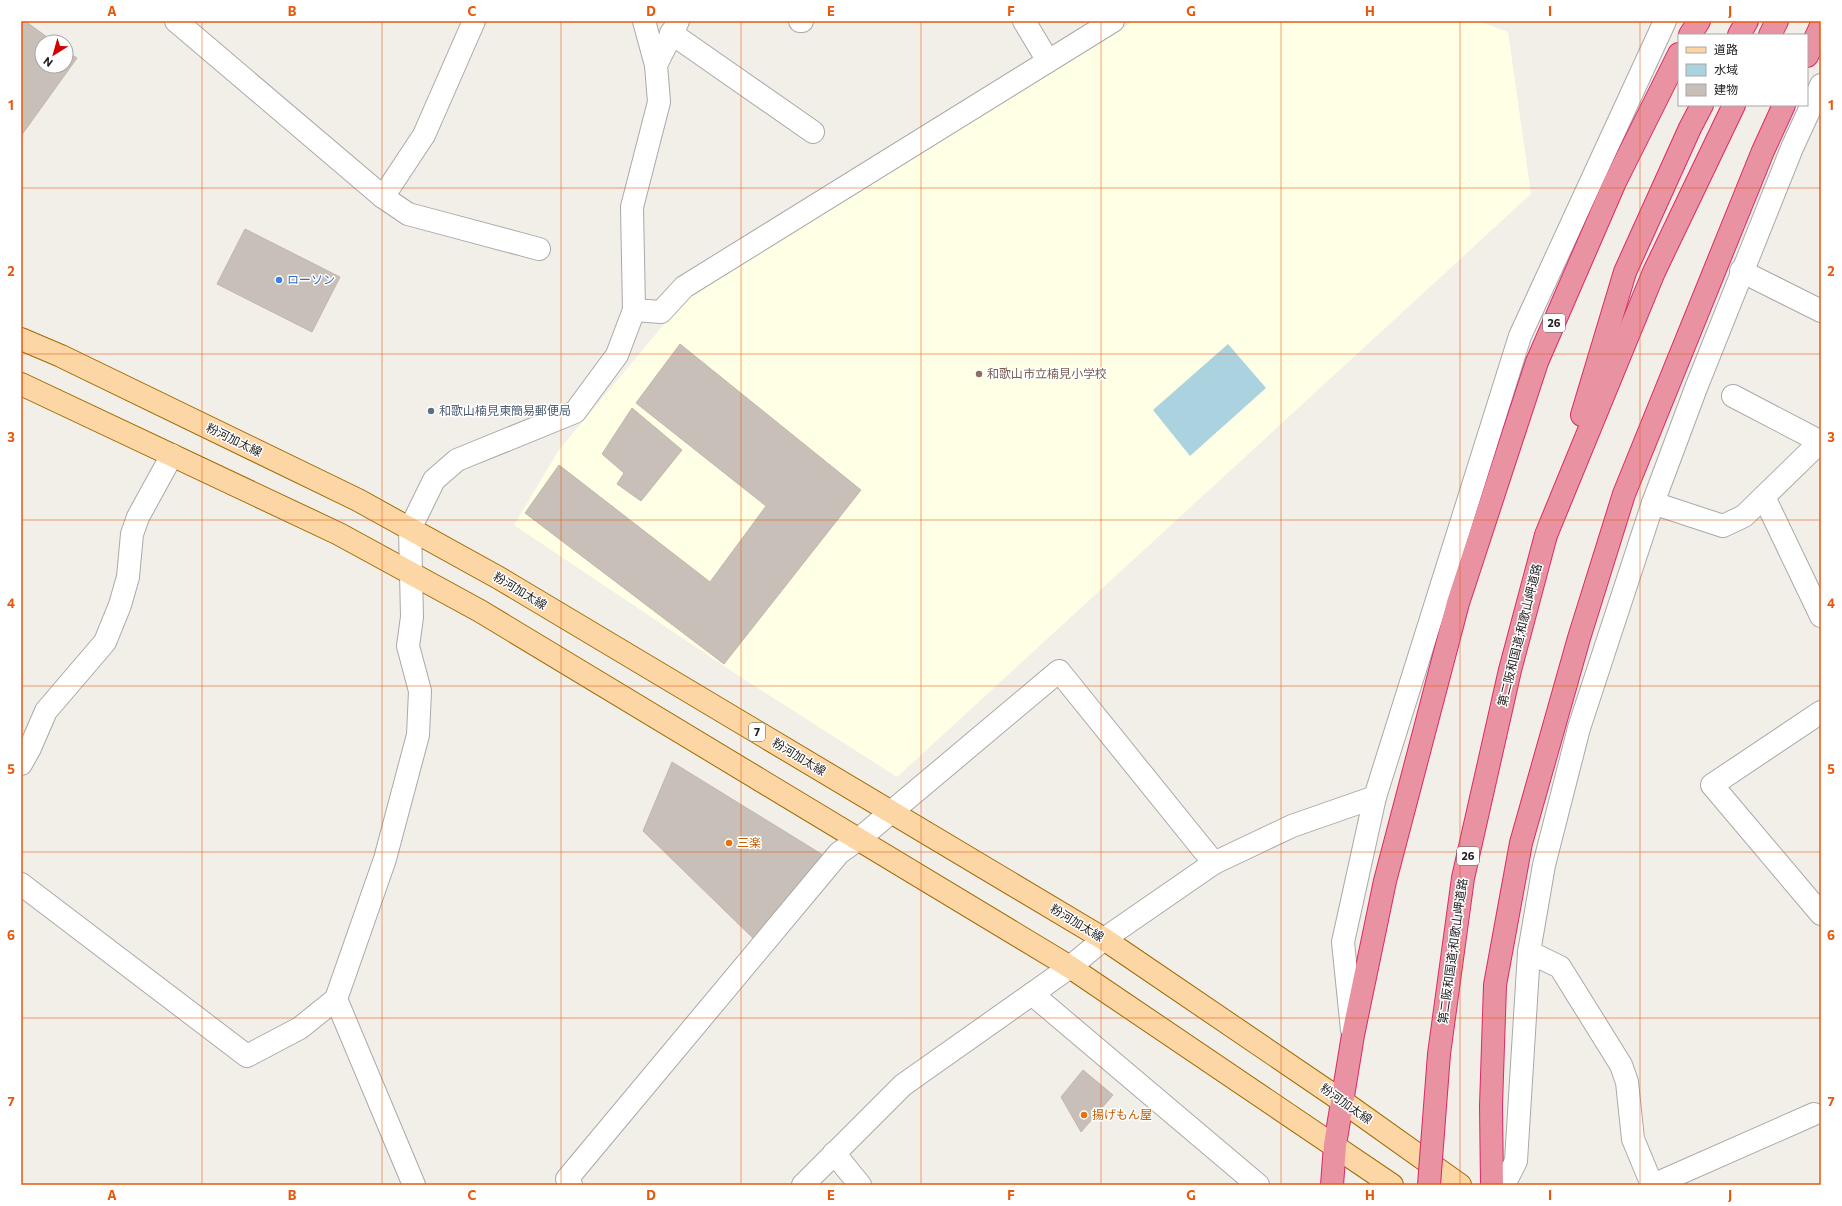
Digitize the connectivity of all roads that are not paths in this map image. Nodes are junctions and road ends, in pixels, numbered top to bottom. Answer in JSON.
{"nodes":[{"id":1,"x":176,"y":21,"type":"edge"},
{"id":2,"x":474,"y":21,"type":"edge"},
{"id":3,"x":644,"y":21,"type":"edge"},
{"id":4,"x":1024,"y":21,"type":"edge"},
{"id":5,"x":1113,"y":21,"type":"edge"},
{"id":6,"x":1666,"y":21,"type":"edge"},
{"id":7,"x":1698,"y":21,"type":"edge"},
{"id":8,"x":1747,"y":21,"type":"edge"},
{"id":9,"x":1777,"y":21,"type":"edge"},
{"id":10,"x":1821,"y":26,"type":"edge"},
{"id":11,"x":675,"y":27,"type":"edge"},
{"id":12,"x":1691,"y":34,"type":"edge"},
{"id":13,"x":1740,"y":34,"type":"edge"},
{"id":14,"x":1770,"y":34,"type":"edge"},
{"id":15,"x":1808,"y":54,"type":"edge"},
{"id":16,"x":1678,"y":56,"type":"edge"},
{"id":17,"x":1048,"y":61,"type":"junction"},
{"id":18,"x":656,"y":65,"type":"junction"},
{"id":19,"x":1821,"y":85,"type":"edge"},
{"id":20,"x":1701,"y":106,"type":"edge"},
{"id":21,"x":1734,"y":106,"type":"edge"},
{"id":22,"x":1784,"y":106,"type":"edge"},
{"id":23,"x":813,"y":132,"type":"dead end"},
{"id":24,"x":383,"y":197,"type":"junction"},
{"id":25,"x":539,"y":249,"type":"dead end"},
{"id":26,"x":1741,"y":271,"type":"junction"},
{"id":27,"x":634,"y":310,"type":"junction"},
{"id":28,"x":1821,"y":311,"type":"edge"},
{"id":29,"x":21,"y":339,"type":"edge"},
{"id":30,"x":21,"y":384,"type":"edge"},
{"id":31,"x":1733,"y":396,"type":"dead end"},
{"id":32,"x":1821,"y":442,"type":"edge"},
{"id":33,"x":172,"y":455,"type":"junction"},
{"id":34,"x":1764,"y":496,"type":"junction"},
{"id":35,"x":1653,"y":502,"type":"junction"},
{"id":36,"x":410,"y":529,"type":"junction"},
{"id":37,"x":1546,"y":535,"type":"junction"},
{"id":38,"x":412,"y":574,"type":"junction"},
{"id":39,"x":1821,"y":616,"type":"edge"},
{"id":40,"x":1821,"y":712,"type":"edge"},
{"id":41,"x":21,"y":764,"type":"edge"},
{"id":42,"x":1375,"y":797,"type":"junction"},
{"id":43,"x":891,"y":812,"type":"junction"},
{"id":44,"x":859,"y":839,"type":"junction"},
{"id":45,"x":1214,"y":863,"type":"junction"},
{"id":46,"x":21,"y":884,"type":"edge"},
{"id":47,"x":1821,"y":912,"type":"edge"},
{"id":48,"x":1104,"y":939,"type":"junction"},
{"id":49,"x":1529,"y":952,"type":"junction"},
{"id":50,"x":1070,"y":967,"type":"junction"},
{"id":51,"x":1032,"y":994,"type":"junction"},
{"id":52,"x":336,"y":999,"type":"junction"},
{"id":53,"x":1352,"y":1035,"type":"junction"},
{"id":54,"x":1342,"y":1101,"type":"junction"},
{"id":55,"x":1814,"y":1114,"type":"dead end"},
{"id":56,"x":1335,"y":1145,"type":"junction"},
{"id":57,"x":834,"y":1153,"type":"junction"},
{"id":58,"x":414,"y":1185,"type":"edge"},
{"id":59,"x":571,"y":1185,"type":"edge"},
{"id":60,"x":803,"y":1185,"type":"edge"},
{"id":61,"x":860,"y":1185,"type":"edge"},
{"id":62,"x":1258,"y":1185,"type":"edge"},
{"id":63,"x":1332,"y":1185,"type":"edge"},
{"id":64,"x":1392,"y":1185,"type":"edge"},
{"id":65,"x":1429,"y":1185,"type":"edge"},
{"id":66,"x":1460,"y":1185,"type":"edge"},
{"id":67,"x":1492,"y":1185,"type":"edge"},
{"id":68,"x":1504,"y":1185,"type":"edge"},
{"id":69,"x":1653,"y":1185,"type":"edge"}],
"edges":[{"from":1,"to":24,"type":"street"},
{"from":2,"to":24,"type":"street"},
{"from":3,"to":18,"type":"street"},
{"from":4,"to":17,"type":"street"},
{"from":5,"to":17,"type":"street"},
{"from":6,"to":42,"type":"street"},
{"from":7,"to":12,"type":"highway"},
{"from":8,"to":13,"type":"highway"},
{"from":9,"to":14,"type":"highway"},
{"from":10,"to":15,"type":"highway"},
{"from":11,"to":18,"type":"street"},
{"from":11,"to":23,"type":"street"},
{"from":16,"to":53,"type":"highway","number":"26"},
{"from":17,"to":27,"type":"street"},
{"from":18,"to":27,"type":"street"},
{"from":19,"to":26,"type":"street"},
{"from":20,"to":37,"type":"highway","number":"26"},
{"from":21,"to":37,"type":"highway","number":"26"},
{"from":22,"to":67,"type":"highway"},
{"from":24,"to":25,"type":"street"},
{"from":26,"to":28,"type":"street"},
{"from":26,"to":35,"type":"street"},
{"from":27,"to":36,"type":"street"},
{"from":29,"to":36,"type":"main road","name":"粉河加太線","number":"7"},
{"from":30,"to":33,"type":"main road"},
{"from":31,"to":32,"type":"street"},
{"from":32,"to":34,"type":"street"},
{"from":33,"to":38,"type":"main road"},
{"from":33,"to":41,"type":"street"},
{"from":34,"to":35,"type":"street"},
{"from":34,"to":39,"type":"street"},
{"from":35,"to":49,"type":"street"},
{"from":36,"to":38,"type":"street"},
{"from":36,"to":43,"type":"main road","name":"粉河加太線","number":"7"},
{"from":37,"to":65,"type":"highway","name":"第二阪和国道;和歌山岬道路","number":"26","bridge":true},
{"from":38,"to":44,"type":"main road"},
{"from":38,"to":52,"type":"street"},
{"from":40,"to":47,"type":"street"},
{"from":42,"to":45,"type":"street"},
{"from":42,"to":53,"type":"street"},
{"from":43,"to":44,"type":"street"},
{"from":43,"to":45,"type":"street"},
{"from":43,"to":48,"type":"main road","name":"粉河加太線","number":"7"},
{"from":44,"to":50,"type":"main road"},
{"from":44,"to":59,"type":"street"},
{"from":45,"to":48,"type":"street"},
{"from":46,"to":52,"type":"street"},
{"from":48,"to":50,"type":"street"},
{"from":48,"to":54,"type":"main road","name":"粉河加太線","number":"7"},
{"from":49,"to":68,"type":"street"},
{"from":49,"to":69,"type":"street"},
{"from":50,"to":51,"type":"street"},
{"from":50,"to":56,"type":"main road"},
{"from":51,"to":57,"type":"street"},
{"from":51,"to":62,"type":"street"},
{"from":52,"to":58,"type":"street"},
{"from":53,"to":54,"type":"highway","number":"26"},
{"from":54,"to":56,"type":"highway","number":"26"},
{"from":54,"to":66,"type":"main road","name":"粉河加太線","number":"7"},
{"from":55,"to":69,"type":"street"},
{"from":56,"to":63,"type":"highway"},
{"from":56,"to":64,"type":"main road"},
{"from":57,"to":60,"type":"street"},
{"from":57,"to":61,"type":"street"}]}
